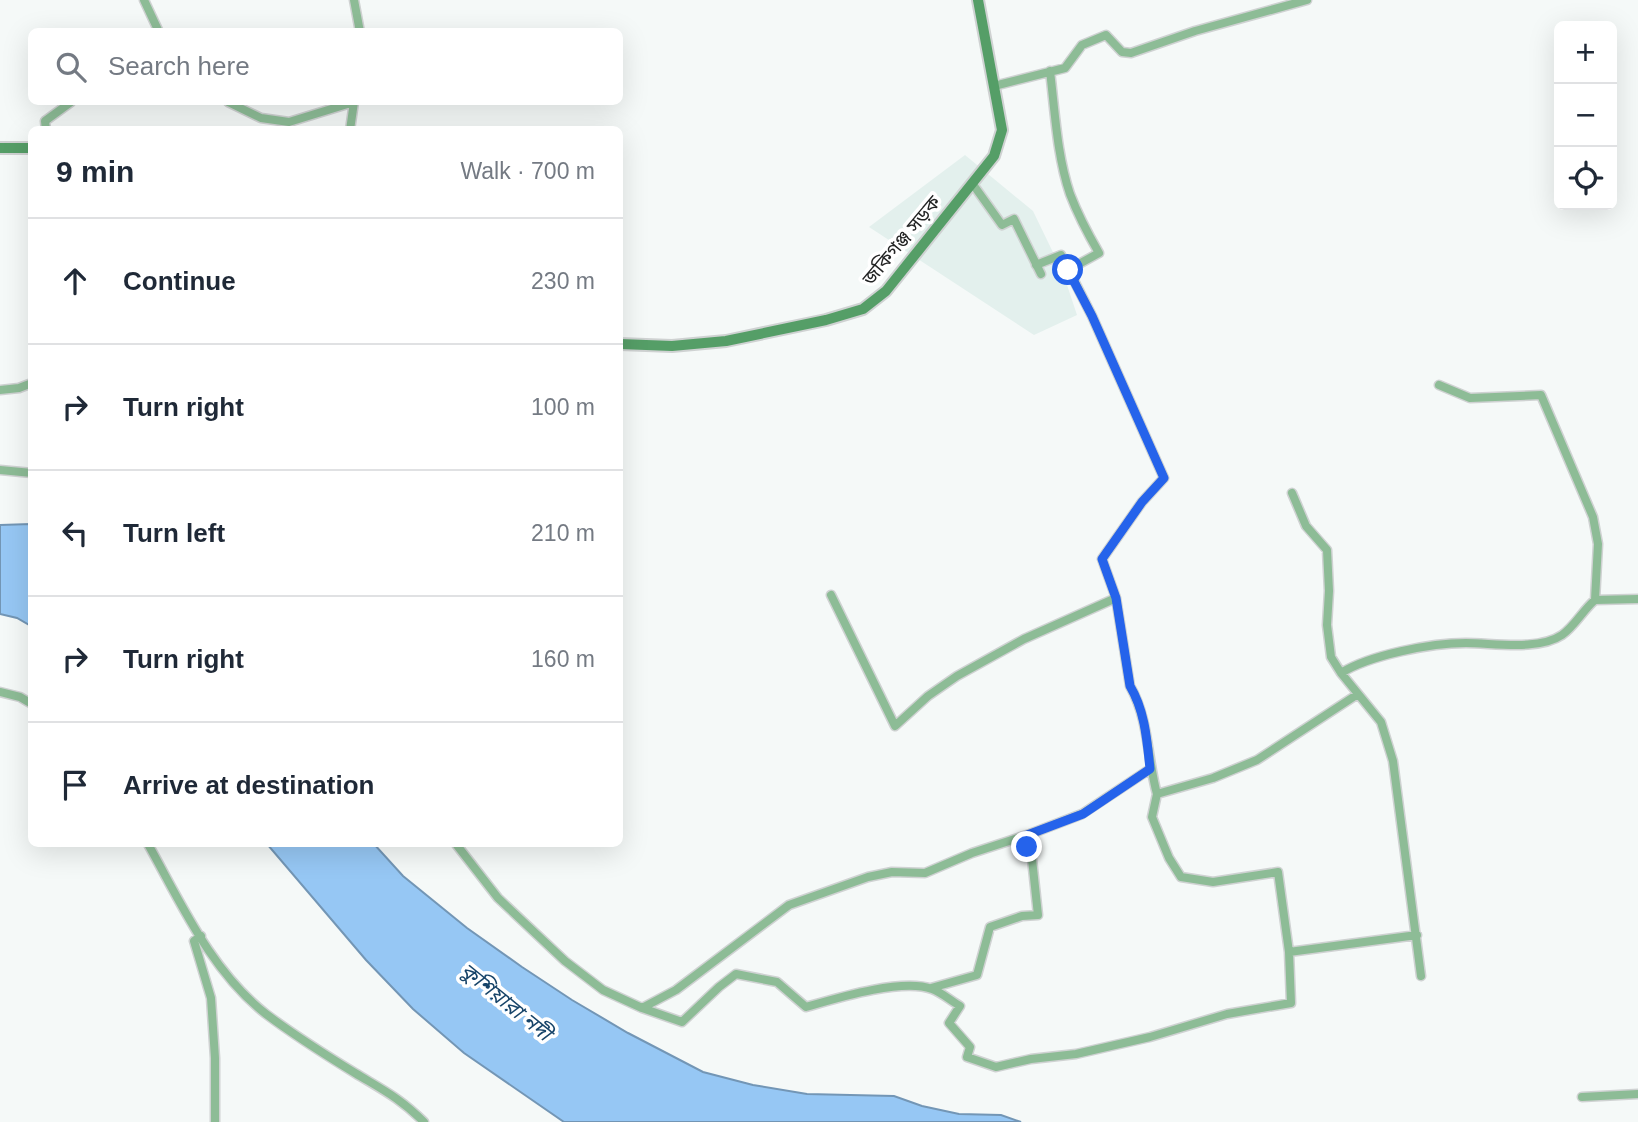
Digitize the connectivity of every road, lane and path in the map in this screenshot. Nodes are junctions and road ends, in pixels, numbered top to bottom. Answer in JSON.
{"nodes":[{"id":1,"x":144,"y":0,"type":"edge"},
{"id":2,"x":354,"y":0,"type":"edge"},
{"id":3,"x":978,"y":0,"type":"edge"},
{"id":4,"x":1307,"y":0,"type":"edge"},
{"id":5,"x":157,"y":28,"type":"edge"},
{"id":6,"x":358,"y":28,"type":"edge"},
{"id":7,"x":1050,"y":71,"type":"junction"},
{"id":8,"x":994,"y":86,"type":"junction"},
{"id":9,"x":67,"y":105,"type":"edge"},
{"id":10,"x":234,"y":105,"type":"edge"},
{"id":11,"x":344,"y":105,"type":"edge"},
{"id":12,"x":354,"y":105,"type":"edge"},
{"id":13,"x":46,"y":126,"type":"edge"},
{"id":14,"x":351,"y":126,"type":"edge"},
{"id":15,"x":0,"y":148,"type":"edge"},
{"id":16,"x":28,"y":148,"type":"edge"},
{"id":17,"x":972,"y":183,"type":"junction"},
{"id":18,"x":1036,"y":265,"type":"junction"},
{"id":19,"x":1068,"y":270,"type":"junction"},
{"id":20,"x":1041,"y":274,"type":"dead end"},
{"id":21,"x":623,"y":344,"type":"edge"},
{"id":22,"x":28,"y":385,"type":"edge"},
{"id":23,"x":1439,"y":385,"type":"dead end"},
{"id":24,"x":0,"y":390,"type":"edge"},
{"id":25,"x":0,"y":470,"type":"edge"},
{"id":26,"x":28,"y":473,"type":"edge"},
{"id":27,"x":1292,"y":493,"type":"dead end"},
{"id":28,"x":831,"y":595,"type":"dead end"},
{"id":29,"x":1116,"y":598,"type":"junction"},
{"id":30,"x":1638,"y":599,"type":"edge"},
{"id":31,"x":1595,"y":600,"type":"junction"},
{"id":32,"x":1341,"y":673,"type":"junction"},
{"id":33,"x":0,"y":692,"type":"edge"},
{"id":34,"x":1358,"y":694,"type":"junction"},
{"id":35,"x":28,"y":702,"type":"edge"},
{"id":36,"x":1150,"y":769,"type":"junction"},
{"id":37,"x":1157,"y":794,"type":"junction"},
{"id":38,"x":1022,"y":837,"type":"junction"},
{"id":39,"x":150,"y":847,"type":"edge"},
{"id":40,"x":458,"y":847,"type":"edge"},
{"id":41,"x":1417,"y":935,"type":"junction"},
{"id":42,"x":201,"y":936,"type":"junction"},
{"id":43,"x":1289,"y":952,"type":"junction"},
{"id":44,"x":1421,"y":976,"type":"dead end"},
{"id":45,"x":931,"y":988,"type":"junction"},
{"id":46,"x":642,"y":1008,"type":"junction"},
{"id":47,"x":1638,"y":1094,"type":"edge"},
{"id":48,"x":1582,"y":1097,"type":"dead end"},
{"id":49,"x":215,"y":1122,"type":"edge"},
{"id":50,"x":424,"y":1122,"type":"edge"}],
"edges":[{"from":1,"to":5,"type":"street"},
{"from":2,"to":6,"type":"street"},
{"from":3,"to":8,"type":"main road","name":"জকিগঞ্জ সড়ক"},
{"from":4,"to":7,"type":"street"},
{"from":7,"to":8,"type":"street"},
{"from":7,"to":19,"type":"street"},
{"from":8,"to":17,"type":"main road","name":"জকিগঞ্জ সড়ক"},
{"from":9,"to":13,"type":"street"},
{"from":10,"to":11,"type":"street"},
{"from":12,"to":14,"type":"street"},
{"from":15,"to":16,"type":"main road"},
{"from":17,"to":18,"type":"street"},
{"from":17,"to":21,"type":"main road","name":"জকিগঞ্জ সড়ক"},
{"from":18,"to":19,"type":"street"},
{"from":18,"to":20,"type":"street"},
{"from":19,"to":29,"type":"street"},
{"from":22,"to":24,"type":"street"},
{"from":23,"to":31,"type":"street"},
{"from":25,"to":26,"type":"street"},
{"from":27,"to":32,"type":"street"},
{"from":28,"to":29,"type":"street"},
{"from":29,"to":36,"type":"street"},
{"from":30,"to":31,"type":"street"},
{"from":31,"to":32,"type":"street"},
{"from":32,"to":34,"type":"street"},
{"from":33,"to":35,"type":"street"},
{"from":34,"to":37,"type":"street"},
{"from":34,"to":41,"type":"street"},
{"from":36,"to":37,"type":"street"},
{"from":36,"to":38,"type":"street"},
{"from":37,"to":43,"type":"street"},
{"from":38,"to":45,"type":"street"},
{"from":38,"to":46,"type":"street"},
{"from":39,"to":42,"type":"street"},
{"from":40,"to":46,"type":"street"},
{"from":41,"to":43,"type":"street"},
{"from":41,"to":44,"type":"street"},
{"from":42,"to":49,"type":"street"},
{"from":42,"to":50,"type":"street"},
{"from":43,"to":45,"type":"street"},
{"from":45,"to":46,"type":"street"},
{"from":47,"to":48,"type":"street"}]}
